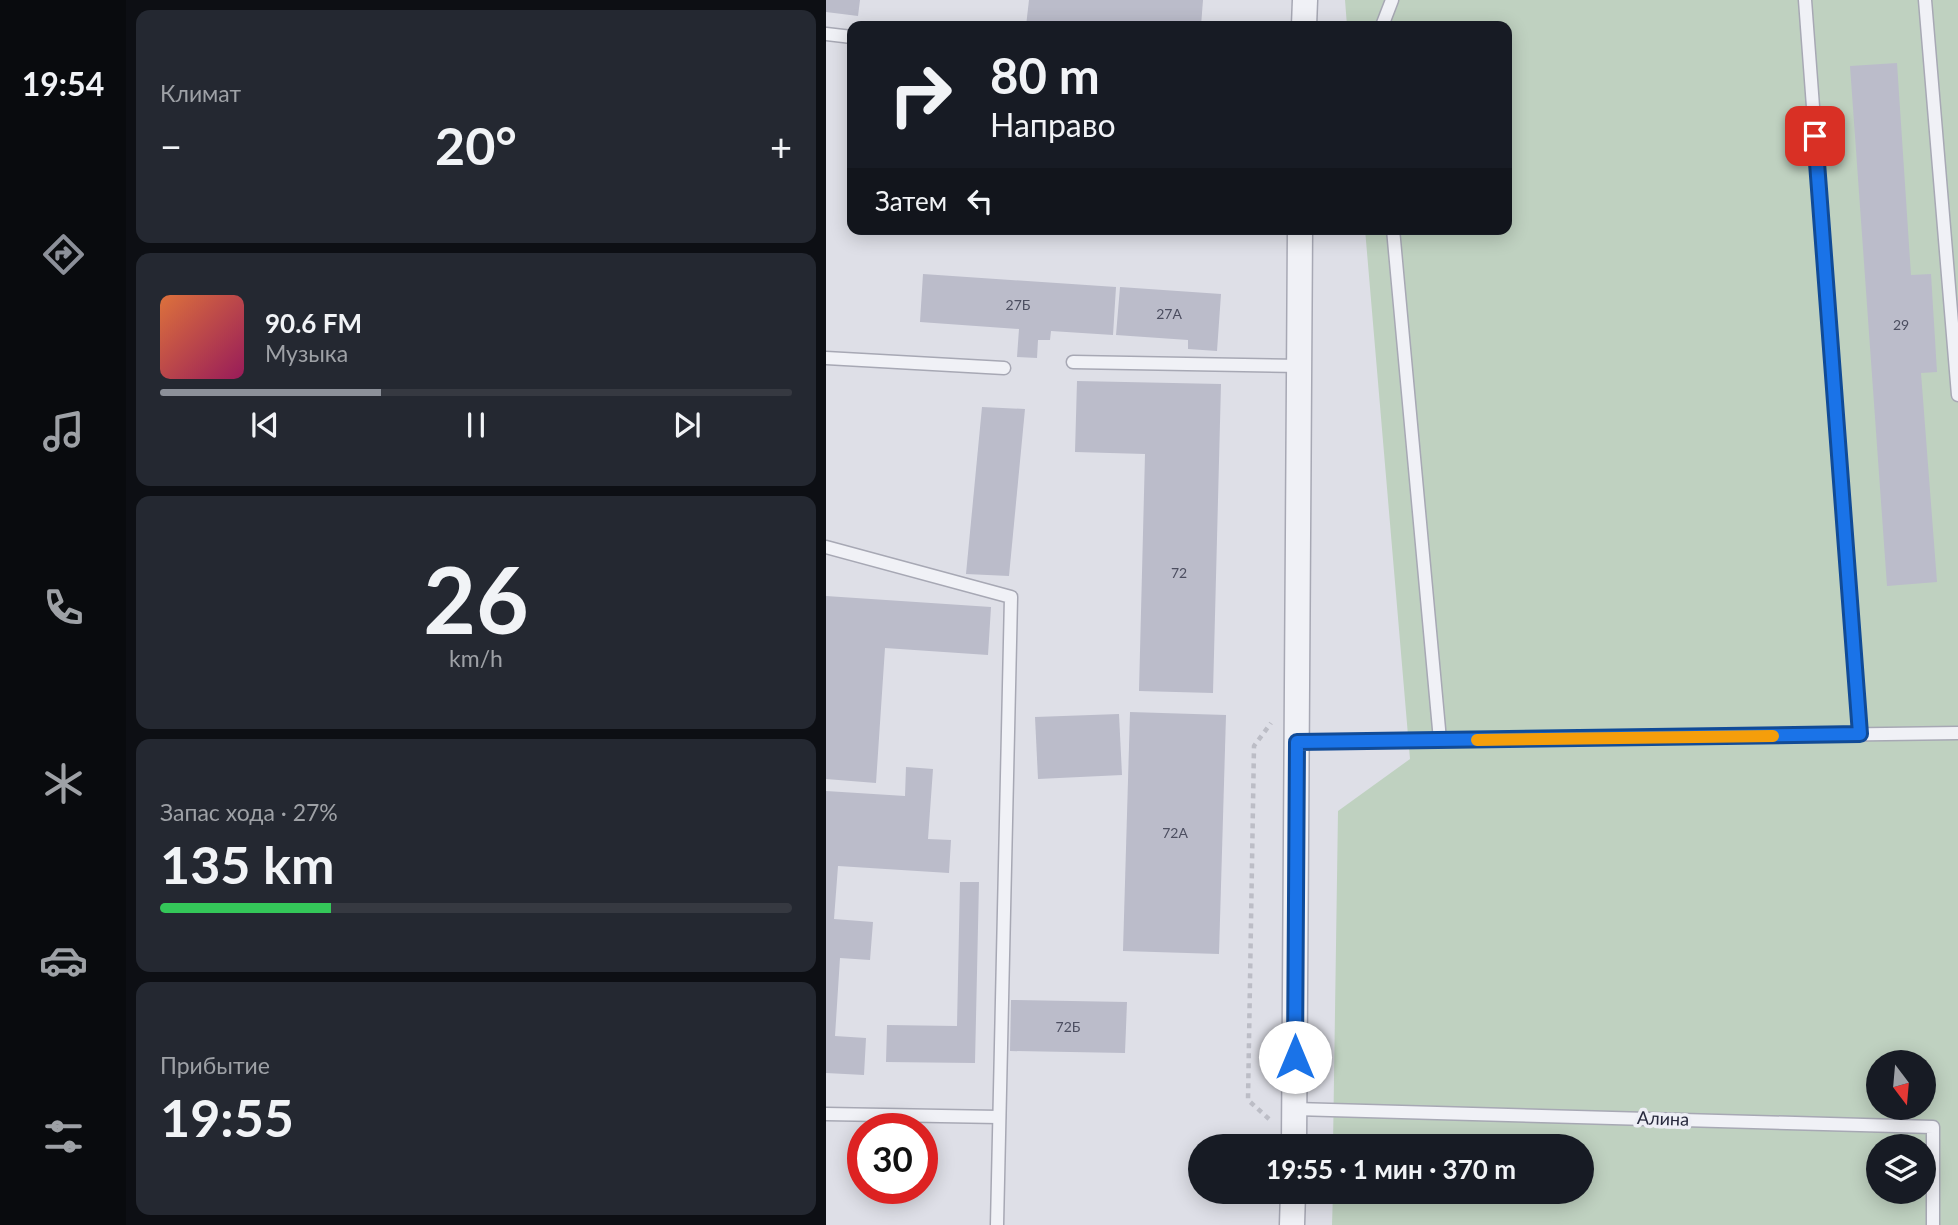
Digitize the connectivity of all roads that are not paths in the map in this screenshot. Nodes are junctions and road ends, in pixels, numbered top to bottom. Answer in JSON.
{"nodes":[{"id":1,"x":1305,"y":0,"type":"edge"},
{"id":2,"x":1392,"y":0,"type":"edge"},
{"id":3,"x":1805,"y":0,"type":"edge"},
{"id":4,"x":1925,"y":0,"type":"edge"},
{"id":5,"x":1304,"y":21,"type":"edge"},
{"id":6,"x":1384,"y":21,"type":"edge"},
{"id":7,"x":826,"y":34,"type":"edge"},
{"id":8,"x":847,"y":36,"type":"edge"},
{"id":9,"x":1300,"y":235,"type":"edge"},
{"id":10,"x":1394,"y":235,"type":"edge"},
{"id":11,"x":826,"y":358,"type":"edge"},
{"id":12,"x":1073,"y":362,"type":"dead end"},
{"id":13,"x":1300,"y":366,"type":"junction"},
{"id":14,"x":1004,"y":368,"type":"dead end"},
{"id":15,"x":1958,"y":395,"type":"edge"},
{"id":16,"x":826,"y":547,"type":"edge"},
{"id":17,"x":1958,"y":733,"type":"edge"},
{"id":18,"x":1860,"y":734,"type":"junction"},
{"id":19,"x":1440,"y":740,"type":"junction"},
{"id":20,"x":1297,"y":742,"type":"junction"},
{"id":21,"x":1295,"y":1109,"type":"junction"},
{"id":22,"x":826,"y":1114,"type":"edge"},
{"id":23,"x":999,"y":1117,"type":"junction"},
{"id":24,"x":1294,"y":1134,"type":"edge"},
{"id":25,"x":1293,"y":1204,"type":"edge"},
{"id":26,"x":997,"y":1225,"type":"edge"},
{"id":27,"x":1292,"y":1225,"type":"edge"},
{"id":28,"x":1933,"y":1225,"type":"edge"}],
"edges":[{"from":1,"to":5,"type":"street"},
{"from":2,"to":6,"type":"lane"},
{"from":3,"to":18,"type":"lane"},
{"from":4,"to":15,"type":"lane"},
{"from":7,"to":8,"type":"lane"},
{"from":9,"to":13,"type":"street"},
{"from":10,"to":19,"type":"lane"},
{"from":11,"to":14,"type":"lane"},
{"from":12,"to":13,"type":"lane"},
{"from":13,"to":20,"type":"street"},
{"from":16,"to":23,"type":"lane"},
{"from":17,"to":18,"type":"lane"},
{"from":18,"to":19,"type":"lane"},
{"from":19,"to":20,"type":"lane"},
{"from":20,"to":21,"type":"street"},
{"from":21,"to":24,"type":"street"},
{"from":21,"to":28,"type":"lane","name":"Алина"},
{"from":22,"to":23,"type":"lane"},
{"from":23,"to":26,"type":"lane"},
{"from":25,"to":27,"type":"street"}]}
